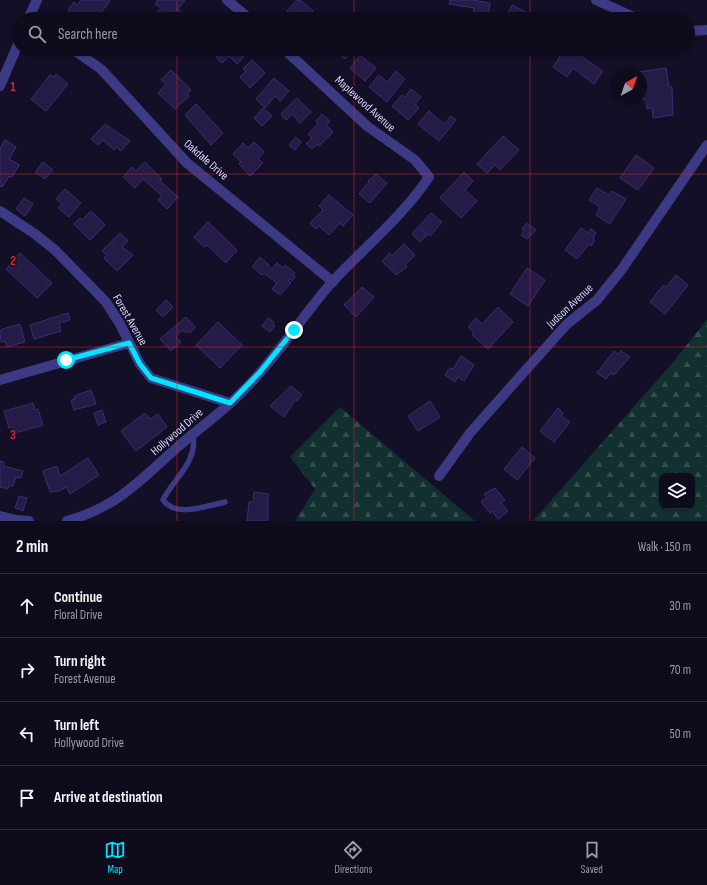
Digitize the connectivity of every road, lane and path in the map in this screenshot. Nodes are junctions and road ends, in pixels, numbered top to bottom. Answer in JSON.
{"nodes":[{"id":1,"x":37,"y":0,"type":"edge"},
{"id":2,"x":227,"y":0,"type":"edge"},
{"id":3,"x":596,"y":0,"type":"edge"},
{"id":4,"x":31,"y":12,"type":"edge"},
{"id":5,"x":242,"y":12,"type":"edge"},
{"id":6,"x":623,"y":12,"type":"edge"},
{"id":7,"x":695,"y":30,"type":"edge"},
{"id":8,"x":707,"y":30,"type":"edge"},
{"id":9,"x":13,"y":56,"type":"edge"},
{"id":10,"x":82,"y":56,"type":"edge"},
{"id":11,"x":291,"y":56,"type":"edge"},
{"id":12,"x":0,"y":86,"type":"edge"},
{"id":13,"x":707,"y":145,"type":"edge"},
{"id":14,"x":429,"y":177,"type":"joint"},
{"id":15,"x":0,"y":211,"type":"edge"},
{"id":16,"x":333,"y":282,"type":"junction"},
{"id":17,"x":129,"y":343,"type":"junction"},
{"id":18,"x":0,"y":380,"type":"edge"},
{"id":19,"x":230,"y":403,"type":"junction"},
{"id":20,"x":192,"y":435,"type":"junction"},
{"id":21,"x":439,"y":476,"type":"dead end"},
{"id":22,"x":225,"y":502,"type":"dead end"},
{"id":23,"x":0,"y":516,"type":"edge"},
{"id":24,"x":29,"y":521,"type":"edge"},
{"id":25,"x":68,"y":521,"type":"edge"}],
"edges":[{"from":1,"to":4,"type":"street"},
{"from":2,"to":5,"type":"street"},
{"from":3,"to":6,"type":"street"},
{"from":7,"to":8,"type":"street"},
{"from":9,"to":12,"type":"street"},
{"from":10,"to":16,"type":"street","name":"Oakdale Drive"},
{"from":11,"to":14,"type":"street","name":"Maplewood Avenue"},
{"from":13,"to":21,"type":"street","name":"Judson Avenue"},
{"from":14,"to":16,"type":"street","name":"Hollywood Drive"},
{"from":15,"to":17,"type":"street","name":"Forest Avenue"},
{"from":16,"to":19,"type":"street","name":"Hollywood Drive"},
{"from":17,"to":18,"type":"street"},
{"from":17,"to":19,"type":"street","name":"Forest Avenue"},
{"from":19,"to":20,"type":"street","name":"Hollywood Drive"},
{"from":20,"to":22,"type":"lane"},
{"from":20,"to":25,"type":"street","name":"Hollywood Drive"},
{"from":23,"to":24,"type":"street"}]}
